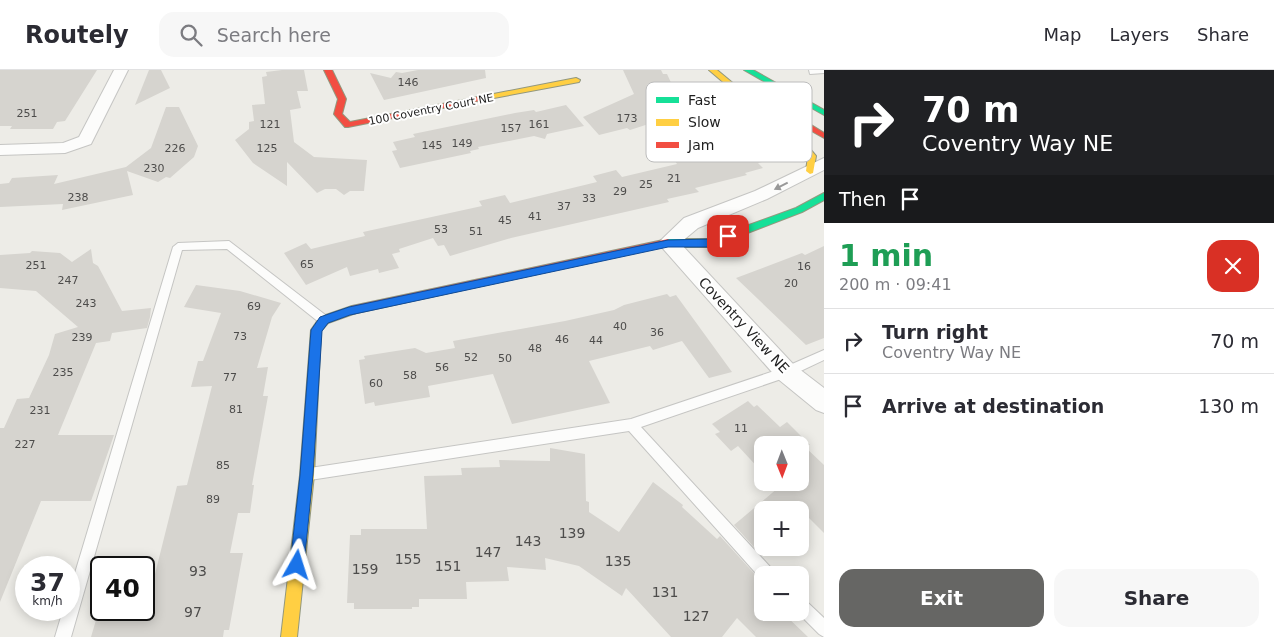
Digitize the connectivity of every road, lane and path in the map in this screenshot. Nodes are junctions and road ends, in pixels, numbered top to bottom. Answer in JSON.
{"nodes":[{"id":1,"x":122,"y":70,"type":"edge"},
{"id":2,"x":328,"y":70,"type":"edge"},
{"id":3,"x":714,"y":70,"type":"edge"},
{"id":4,"x":748,"y":70,"type":"edge"},
{"id":5,"x":576,"y":80,"type":"dead end"},
{"id":6,"x":728,"y":82,"type":"edge"},
{"id":7,"x":734,"y":82,"type":"edge"},
{"id":8,"x":769,"y":82,"type":"edge"},
{"id":9,"x":812,"y":106,"type":"edge"},
{"id":10,"x":824,"y":113,"type":"edge"},
{"id":11,"x":812,"y":129,"type":"edge"},
{"id":12,"x":824,"y":136,"type":"edge"},
{"id":13,"x":0,"y":150,"type":"edge"},
{"id":14,"x":817,"y":167,"type":"edge"},
{"id":15,"x":824,"y":196,"type":"edge"},
{"id":16,"x":668,"y":243,"type":"junction"},
{"id":17,"x":324,"y":320,"type":"junction"},
{"id":18,"x":824,"y":355,"type":"edge"},
{"id":19,"x":786,"y":372,"type":"junction"},
{"id":20,"x":824,"y":402,"type":"edge"},
{"id":21,"x":631,"y":425,"type":"junction"},
{"id":22,"x":307,"y":475,"type":"junction"},
{"id":23,"x":760,"y":566,"type":"edge"},
{"id":24,"x":809,"y":615,"type":"edge"},
{"id":25,"x":824,"y":629,"type":"edge"},
{"id":26,"x":63,"y":637,"type":"edge"},
{"id":27,"x":289,"y":637,"type":"edge"}],
"edges":[{"from":1,"to":13,"type":"street"},
{"from":2,"to":5,"type":"street","name":"100 Coventry Court NE"},
{"from":3,"to":6,"type":"street"},
{"from":3,"to":7,"type":"street"},
{"from":4,"to":8,"type":"street"},
{"from":9,"to":10,"type":"street"},
{"from":11,"to":12,"type":"street"},
{"from":14,"to":16,"type":"street","one_way":true},
{"from":15,"to":16,"type":"street"},
{"from":16,"to":17,"type":"street"},
{"from":16,"to":19,"type":"street","name":"Coventry View NE"},
{"from":17,"to":22,"type":"street"},
{"from":17,"to":26,"type":"lane"},
{"from":18,"to":19,"type":"lane"},
{"from":19,"to":20,"type":"street","name":"Coventry View NE"},
{"from":19,"to":21,"type":"lane"},
{"from":21,"to":22,"type":"lane"},
{"from":21,"to":23,"type":"lane"},
{"from":22,"to":27,"type":"street"},
{"from":24,"to":25,"type":"lane"}]}
